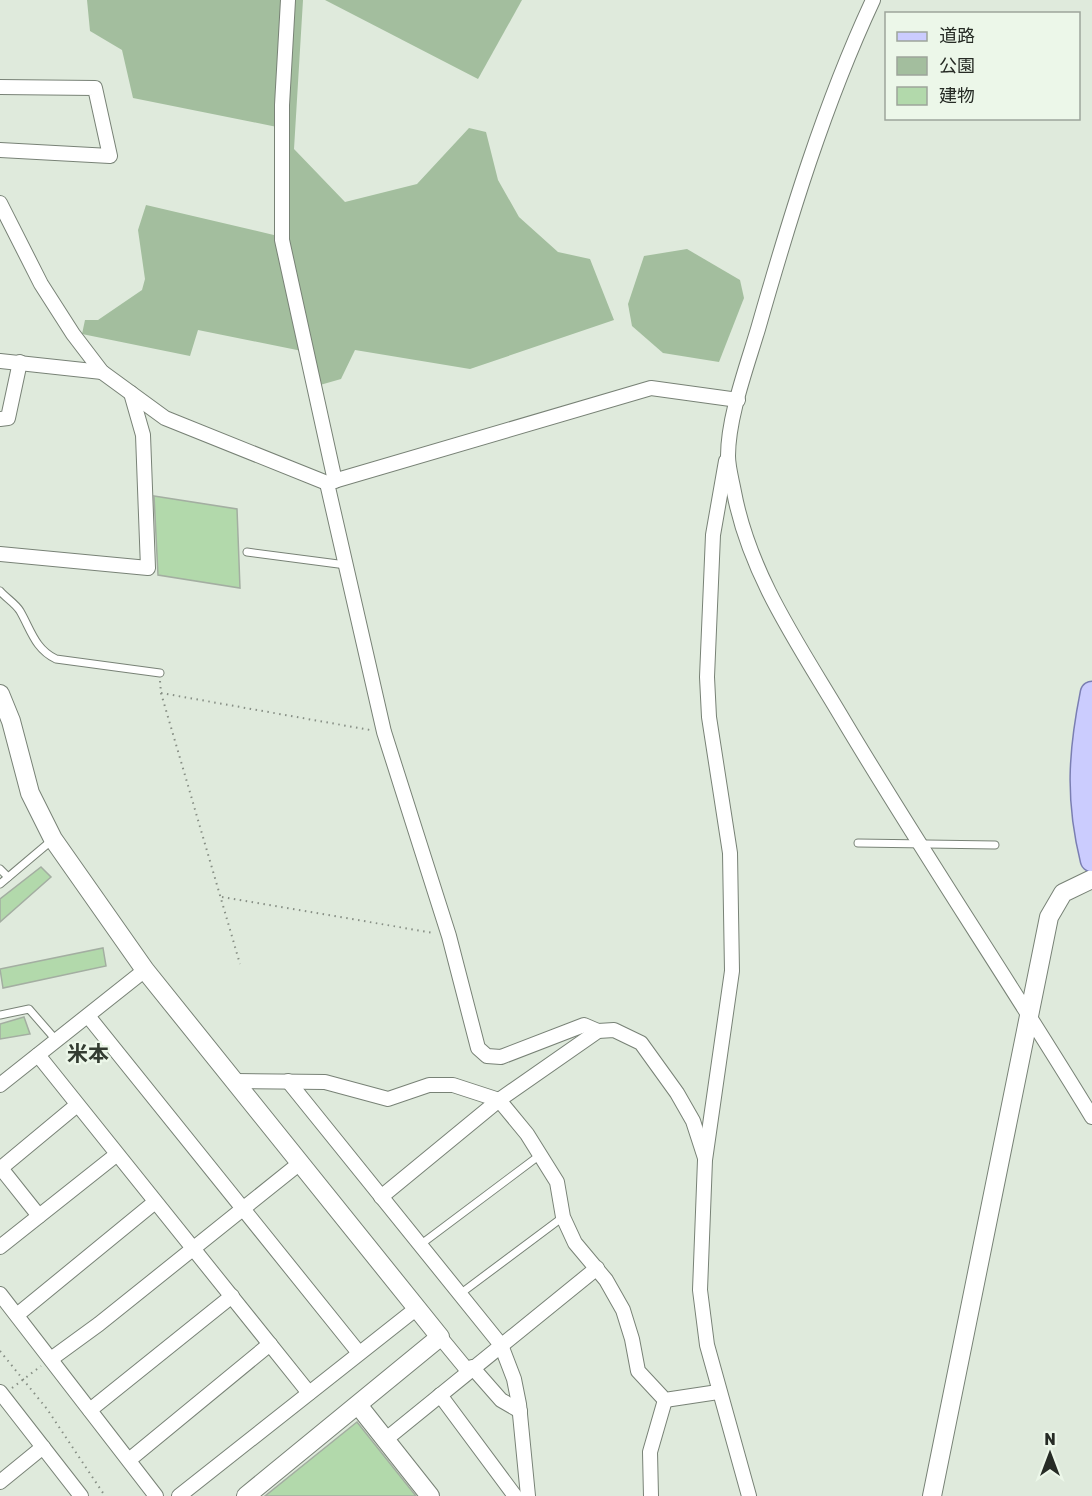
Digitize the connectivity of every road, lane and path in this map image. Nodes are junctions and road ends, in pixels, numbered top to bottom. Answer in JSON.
{"nodes":[{"id":1,"x":288,"y":0,"type":"edge"},
{"id":2,"x":873,"y":0,"type":"edge"},
{"id":3,"x":0,"y":87,"type":"edge"},
{"id":4,"x":0,"y":150,"type":"edge"},
{"id":5,"x":0,"y":203,"type":"edge"},
{"id":6,"x":0,"y":361,"type":"edge"},
{"id":7,"x":20,"y":362,"type":"junction"},
{"id":8,"x":102,"y":372,"type":"junction"},
{"id":9,"x":131,"y":393,"type":"junction"},
{"id":10,"x":738,"y":400,"type":"junction"},
{"id":11,"x":0,"y":419,"type":"edge"},
{"id":12,"x":728,"y":456,"type":"junction"},
{"id":13,"x":331,"y":482,"type":"junction"},
{"id":14,"x":247,"y":552,"type":"dead end"},
{"id":15,"x":0,"y":554,"type":"edge"},
{"id":16,"x":346,"y":565,"type":"junction"},
{"id":17,"x":0,"y":591,"type":"edge"},
{"id":18,"x":160,"y":673,"type":"joint"},
{"id":19,"x":160,"y":693,"type":"junction"},
{"id":20,"x":1092,"y":693,"type":"edge"},
{"id":21,"x":0,"y":694,"type":"edge"},
{"id":22,"x":384,"y":732,"type":"junction"},
{"id":23,"x":53,"y":839,"type":"junction"},
{"id":24,"x":858,"y":843,"type":"dead end"},
{"id":25,"x":919,"y":844,"type":"junction"},
{"id":26,"x":995,"y":845,"type":"dead end"},
{"id":27,"x":1092,"y":860,"type":"edge"},
{"id":28,"x":0,"y":869,"type":"edge"},
{"id":29,"x":8,"y":877,"type":"junction"},
{"id":30,"x":1092,"y":879,"type":"edge"},
{"id":31,"x":0,"y":884,"type":"edge"},
{"id":32,"x":222,"y":897,"type":"junction"},
{"id":33,"x":449,"y":936,"type":"junction"},
{"id":34,"x":240,"y":964,"type":"dead end"},
{"id":35,"x":145,"y":970,"type":"junction"},
{"id":36,"x":1029,"y":1013,"type":"junction"},
{"id":37,"x":0,"y":1015,"type":"edge"},
{"id":38,"x":88,"y":1016,"type":"junction"},
{"id":39,"x":598,"y":1031,"type":"junction"},
{"id":40,"x":56,"y":1040,"type":"junction"},
{"id":41,"x":38,"y":1055,"type":"junction"},
{"id":42,"x":235,"y":1081,"type":"junction"},
{"id":43,"x":288,"y":1081,"type":"junction"},
{"id":44,"x":0,"y":1085,"type":"edge"},
{"id":45,"x":499,"y":1100,"type":"junction"},
{"id":46,"x":77,"y":1105,"type":"junction"},
{"id":47,"x":1092,"y":1117,"type":"edge"},
{"id":48,"x":116,"y":1155,"type":"junction"},
{"id":49,"x":540,"y":1155,"type":"junction"},
{"id":50,"x":705,"y":1160,"type":"junction"},
{"id":51,"x":300,"y":1162,"type":"junction"},
{"id":52,"x":0,"y":1168,"type":"edge"},
{"id":53,"x":381,"y":1197,"type":"junction"},
{"id":54,"x":155,"y":1202,"type":"junction"},
{"id":55,"x":244,"y":1207,"type":"junction"},
{"id":56,"x":39,"y":1216,"type":"junction"},
{"id":57,"x":563,"y":1217,"type":"junction"},
{"id":58,"x":420,"y":1245,"type":"junction"},
{"id":59,"x":0,"y":1247,"type":"edge"},
{"id":60,"x":194,"y":1248,"type":"junction"},
{"id":61,"x":597,"y":1269,"type":"junction"},
{"id":62,"x":0,"y":1294,"type":"edge"},
{"id":63,"x":460,"y":1294,"type":"junction"},
{"id":64,"x":232,"y":1296,"type":"junction"},
{"id":65,"x":417,"y":1308,"type":"junction"},
{"id":66,"x":17,"y":1315,"type":"junction"},
{"id":67,"x":440,"y":1337,"type":"junction"},
{"id":68,"x":270,"y":1344,"type":"junction"},
{"id":69,"x":501,"y":1345,"type":"junction"},
{"id":70,"x":0,"y":1351,"type":"edge"},
{"id":71,"x":359,"y":1353,"type":"junction"},
{"id":72,"x":51,"y":1359,"type":"junction"},
{"id":73,"x":470,"y":1369,"type":"junction"},
{"id":74,"x":22,"y":1380,"type":"junction"},
{"id":75,"x":718,"y":1392,"type":"junction"},
{"id":76,"x":309,"y":1393,"type":"junction"},
{"id":77,"x":440,"y":1395,"type":"junction"},
{"id":78,"x":1,"y":1396,"type":"edge"},
{"id":79,"x":665,"y":1400,"type":"junction"},
{"id":80,"x":358,"y":1406,"type":"junction"},
{"id":81,"x":90,"y":1410,"type":"junction"},
{"id":82,"x":520,"y":1411,"type":"junction"},
{"id":83,"x":385,"y":1440,"type":"junction"},
{"id":84,"x":43,"y":1447,"type":"junction"},
{"id":85,"x":129,"y":1460,"type":"junction"},
{"id":86,"x":0,"y":1482,"type":"edge"},
{"id":87,"x":81,"y":1496,"type":"edge"},
{"id":88,"x":105,"y":1496,"type":"edge"},
{"id":89,"x":156,"y":1496,"type":"edge"},
{"id":90,"x":179,"y":1496,"type":"edge"},
{"id":91,"x":246,"y":1496,"type":"edge"},
{"id":92,"x":430,"y":1496,"type":"edge"},
{"id":93,"x":516,"y":1496,"type":"edge"},
{"id":94,"x":528,"y":1496,"type":"edge"},
{"id":95,"x":651,"y":1496,"type":"edge"},
{"id":96,"x":749,"y":1496,"type":"edge"},
{"id":97,"x":932,"y":1496,"type":"edge"}],
"edges":[{"from":1,"to":13,"type":"street"},
{"from":2,"to":10,"type":"street"},
{"from":3,"to":4,"type":"street"},
{"from":5,"to":8,"type":"street"},
{"from":6,"to":7,"type":"street"},
{"from":7,"to":8,"type":"street"},
{"from":7,"to":11,"type":"street"},
{"from":8,"to":9,"type":"street"},
{"from":9,"to":13,"type":"street"},
{"from":9,"to":15,"type":"street"},
{"from":10,"to":12,"type":"street"},
{"from":10,"to":13,"type":"street"},
{"from":12,"to":25,"type":"street"},
{"from":12,"to":50,"type":"street"},
{"from":13,"to":16,"type":"street"},
{"from":14,"to":16,"type":"lane"},
{"from":16,"to":22,"type":"street"},
{"from":17,"to":18,"type":"lane"},
{"from":18,"to":19,"type":"path"},
{"from":19,"to":22,"type":"path"},
{"from":19,"to":32,"type":"path"},
{"from":20,"to":27,"type":"main road"},
{"from":21,"to":23,"type":"street"},
{"from":22,"to":33,"type":"street"},
{"from":23,"to":29,"type":"lane"},
{"from":23,"to":35,"type":"street"},
{"from":24,"to":25,"type":"lane"},
{"from":25,"to":26,"type":"lane"},
{"from":25,"to":36,"type":"street"},
{"from":28,"to":29,"type":"lane"},
{"from":29,"to":31,"type":"lane"},
{"from":30,"to":36,"type":"street"},
{"from":32,"to":33,"type":"path"},
{"from":32,"to":34,"type":"path"},
{"from":33,"to":39,"type":"street"},
{"from":35,"to":38,"type":"street"},
{"from":35,"to":42,"type":"street"},
{"from":36,"to":47,"type":"street"},
{"from":36,"to":97,"type":"street"},
{"from":37,"to":40,"type":"lane"},
{"from":38,"to":40,"type":"street"},
{"from":38,"to":55,"type":"street"},
{"from":39,"to":45,"type":"street"},
{"from":39,"to":50,"type":"street"},
{"from":40,"to":41,"type":"street"},
{"from":41,"to":44,"type":"street"},
{"from":41,"to":46,"type":"street"},
{"from":42,"to":43,"type":"street"},
{"from":42,"to":51,"type":"street"},
{"from":43,"to":45,"type":"street"},
{"from":43,"to":53,"type":"street"},
{"from":45,"to":49,"type":"street"},
{"from":45,"to":53,"type":"street"},
{"from":46,"to":48,"type":"street"},
{"from":46,"to":52,"type":"street"},
{"from":48,"to":54,"type":"street"},
{"from":48,"to":56,"type":"street"},
{"from":49,"to":57,"type":"street"},
{"from":49,"to":58,"type":"lane"},
{"from":50,"to":75,"type":"street"},
{"from":51,"to":55,"type":"street"},
{"from":51,"to":65,"type":"street"},
{"from":52,"to":56,"type":"street"},
{"from":53,"to":58,"type":"street"},
{"from":54,"to":60,"type":"street"},
{"from":54,"to":66,"type":"street"},
{"from":55,"to":60,"type":"street"},
{"from":55,"to":71,"type":"street"},
{"from":56,"to":59,"type":"street"},
{"from":57,"to":61,"type":"street"},
{"from":57,"to":63,"type":"lane"},
{"from":58,"to":63,"type":"street"},
{"from":60,"to":64,"type":"street"},
{"from":60,"to":72,"type":"street"},
{"from":61,"to":69,"type":"street"},
{"from":61,"to":79,"type":"street"},
{"from":62,"to":66,"type":"street"},
{"from":63,"to":69,"type":"street"},
{"from":64,"to":68,"type":"street"},
{"from":64,"to":81,"type":"street"},
{"from":65,"to":67,"type":"street"},
{"from":65,"to":71,"type":"street"},
{"from":66,"to":72,"type":"street"},
{"from":67,"to":73,"type":"street"},
{"from":67,"to":80,"type":"street"},
{"from":68,"to":76,"type":"street"},
{"from":68,"to":85,"type":"street"},
{"from":69,"to":73,"type":"street"},
{"from":69,"to":82,"type":"street"},
{"from":70,"to":74,"type":"path"},
{"from":71,"to":76,"type":"street"},
{"from":72,"to":74,"type":"path"},
{"from":72,"to":81,"type":"street"},
{"from":73,"to":77,"type":"street"},
{"from":73,"to":82,"type":"street"},
{"from":74,"to":88,"type":"path"},
{"from":75,"to":79,"type":"street"},
{"from":75,"to":96,"type":"street"},
{"from":76,"to":90,"type":"street"},
{"from":77,"to":83,"type":"street"},
{"from":77,"to":93,"type":"street"},
{"from":78,"to":84,"type":"street"},
{"from":79,"to":95,"type":"street"},
{"from":80,"to":83,"type":"street"},
{"from":80,"to":91,"type":"street"},
{"from":81,"to":85,"type":"street"},
{"from":82,"to":94,"type":"street"},
{"from":83,"to":92,"type":"street"},
{"from":84,"to":86,"type":"street"},
{"from":84,"to":87,"type":"street"},
{"from":85,"to":89,"type":"street"}]}
